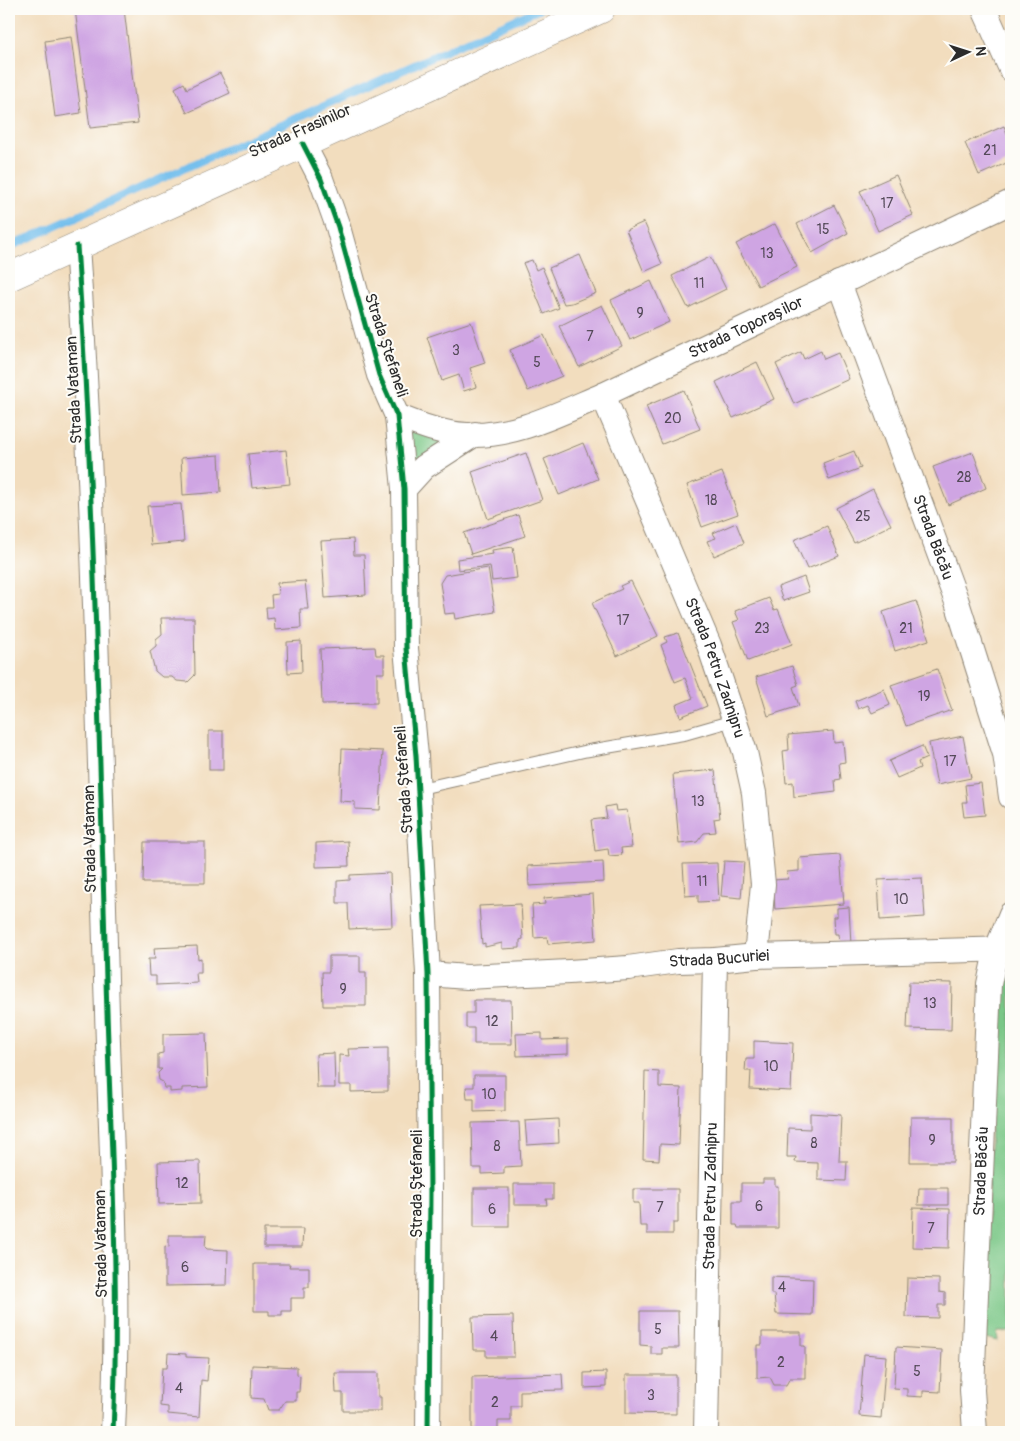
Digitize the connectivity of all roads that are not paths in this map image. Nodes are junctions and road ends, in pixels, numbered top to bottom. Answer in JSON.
{"nodes":[{"id":1,"x":601,"y":9,"type":"edge"},
{"id":2,"x":984,"y":9,"type":"edge"},
{"id":3,"x":1011,"y":69,"type":"edge"},
{"id":4,"x":303,"y":144,"type":"junction"},
{"id":5,"x":1011,"y":202,"type":"edge"},
{"id":6,"x":77,"y":246,"type":"junction"},
{"id":7,"x":9,"y":277,"type":"edge"},
{"id":8,"x":839,"y":283,"type":"junction"},
{"id":9,"x":603,"y":395,"type":"junction"},
{"id":10,"x":397,"y":416,"type":"junction"},
{"id":11,"x":475,"y":434,"type":"junction"},
{"id":12,"x":404,"y":488,"type":"junction"},
{"id":13,"x":735,"y":720,"type":"junction"},
{"id":14,"x":418,"y":789,"type":"junction"},
{"id":15,"x":1011,"y":797,"type":"edge"},
{"id":16,"x":1011,"y":914,"type":"edge"},
{"id":17,"x":1004,"y":950,"type":"edge"},
{"id":18,"x":756,"y":956,"type":"junction"},
{"id":19,"x":715,"y":960,"type":"junction"},
{"id":20,"x":428,"y":974,"type":"junction"},
{"id":21,"x":113,"y":1432,"type":"edge"},
{"id":22,"x":428,"y":1432,"type":"edge"},
{"id":23,"x":706,"y":1432,"type":"edge"},
{"id":24,"x":975,"y":1432,"type":"edge"}],
"edges":[{"from":1,"to":4,"type":"main road","name":"Strada Frasinilor"},
{"from":2,"to":3,"type":"street"},
{"from":4,"to":6,"type":"main road","name":"Strada Frasinilor"},
{"from":4,"to":10,"type":"street","name":"Strada Ștefaneli"},
{"from":5,"to":8,"type":"street","name":"Strada Toporașilor"},
{"from":6,"to":7,"type":"main road","name":"Strada Frasinilor"},
{"from":6,"to":21,"type":"street","name":"Strada Vataman"},
{"from":8,"to":9,"type":"street","name":"Strada Toporașilor"},
{"from":8,"to":15,"type":"street","name":"Strada Băcău"},
{"from":9,"to":11,"type":"street","name":"Strada Toporașilor"},
{"from":9,"to":13,"type":"street","name":"Strada Petru Zadnipru"},
{"from":10,"to":11,"type":"street","name":"Strada Toporașilor"},
{"from":10,"to":12,"type":"street","name":"Strada Ștefaneli"},
{"from":11,"to":12,"type":"street","name":"Strada Toporașilor"},
{"from":12,"to":14,"type":"street","name":"Strada Ștefaneli"},
{"from":13,"to":14,"type":"lane"},
{"from":13,"to":18,"type":"street","name":"Strada Petru Zadnipru"},
{"from":14,"to":20,"type":"street","name":"Strada Ștefaneli"},
{"from":16,"to":17,"type":"street","name":"Strada Băcău"},
{"from":17,"to":18,"type":"street","name":"Strada Bucuriei"},
{"from":17,"to":24,"type":"street","name":"Strada Băcău"},
{"from":18,"to":19,"type":"street","name":"Strada Bucuriei"},
{"from":19,"to":20,"type":"street","name":"Strada Bucuriei"},
{"from":19,"to":23,"type":"street","name":"Strada Petru Zadnipru"},
{"from":20,"to":22,"type":"street","name":"Strada Ștefaneli"}]}
